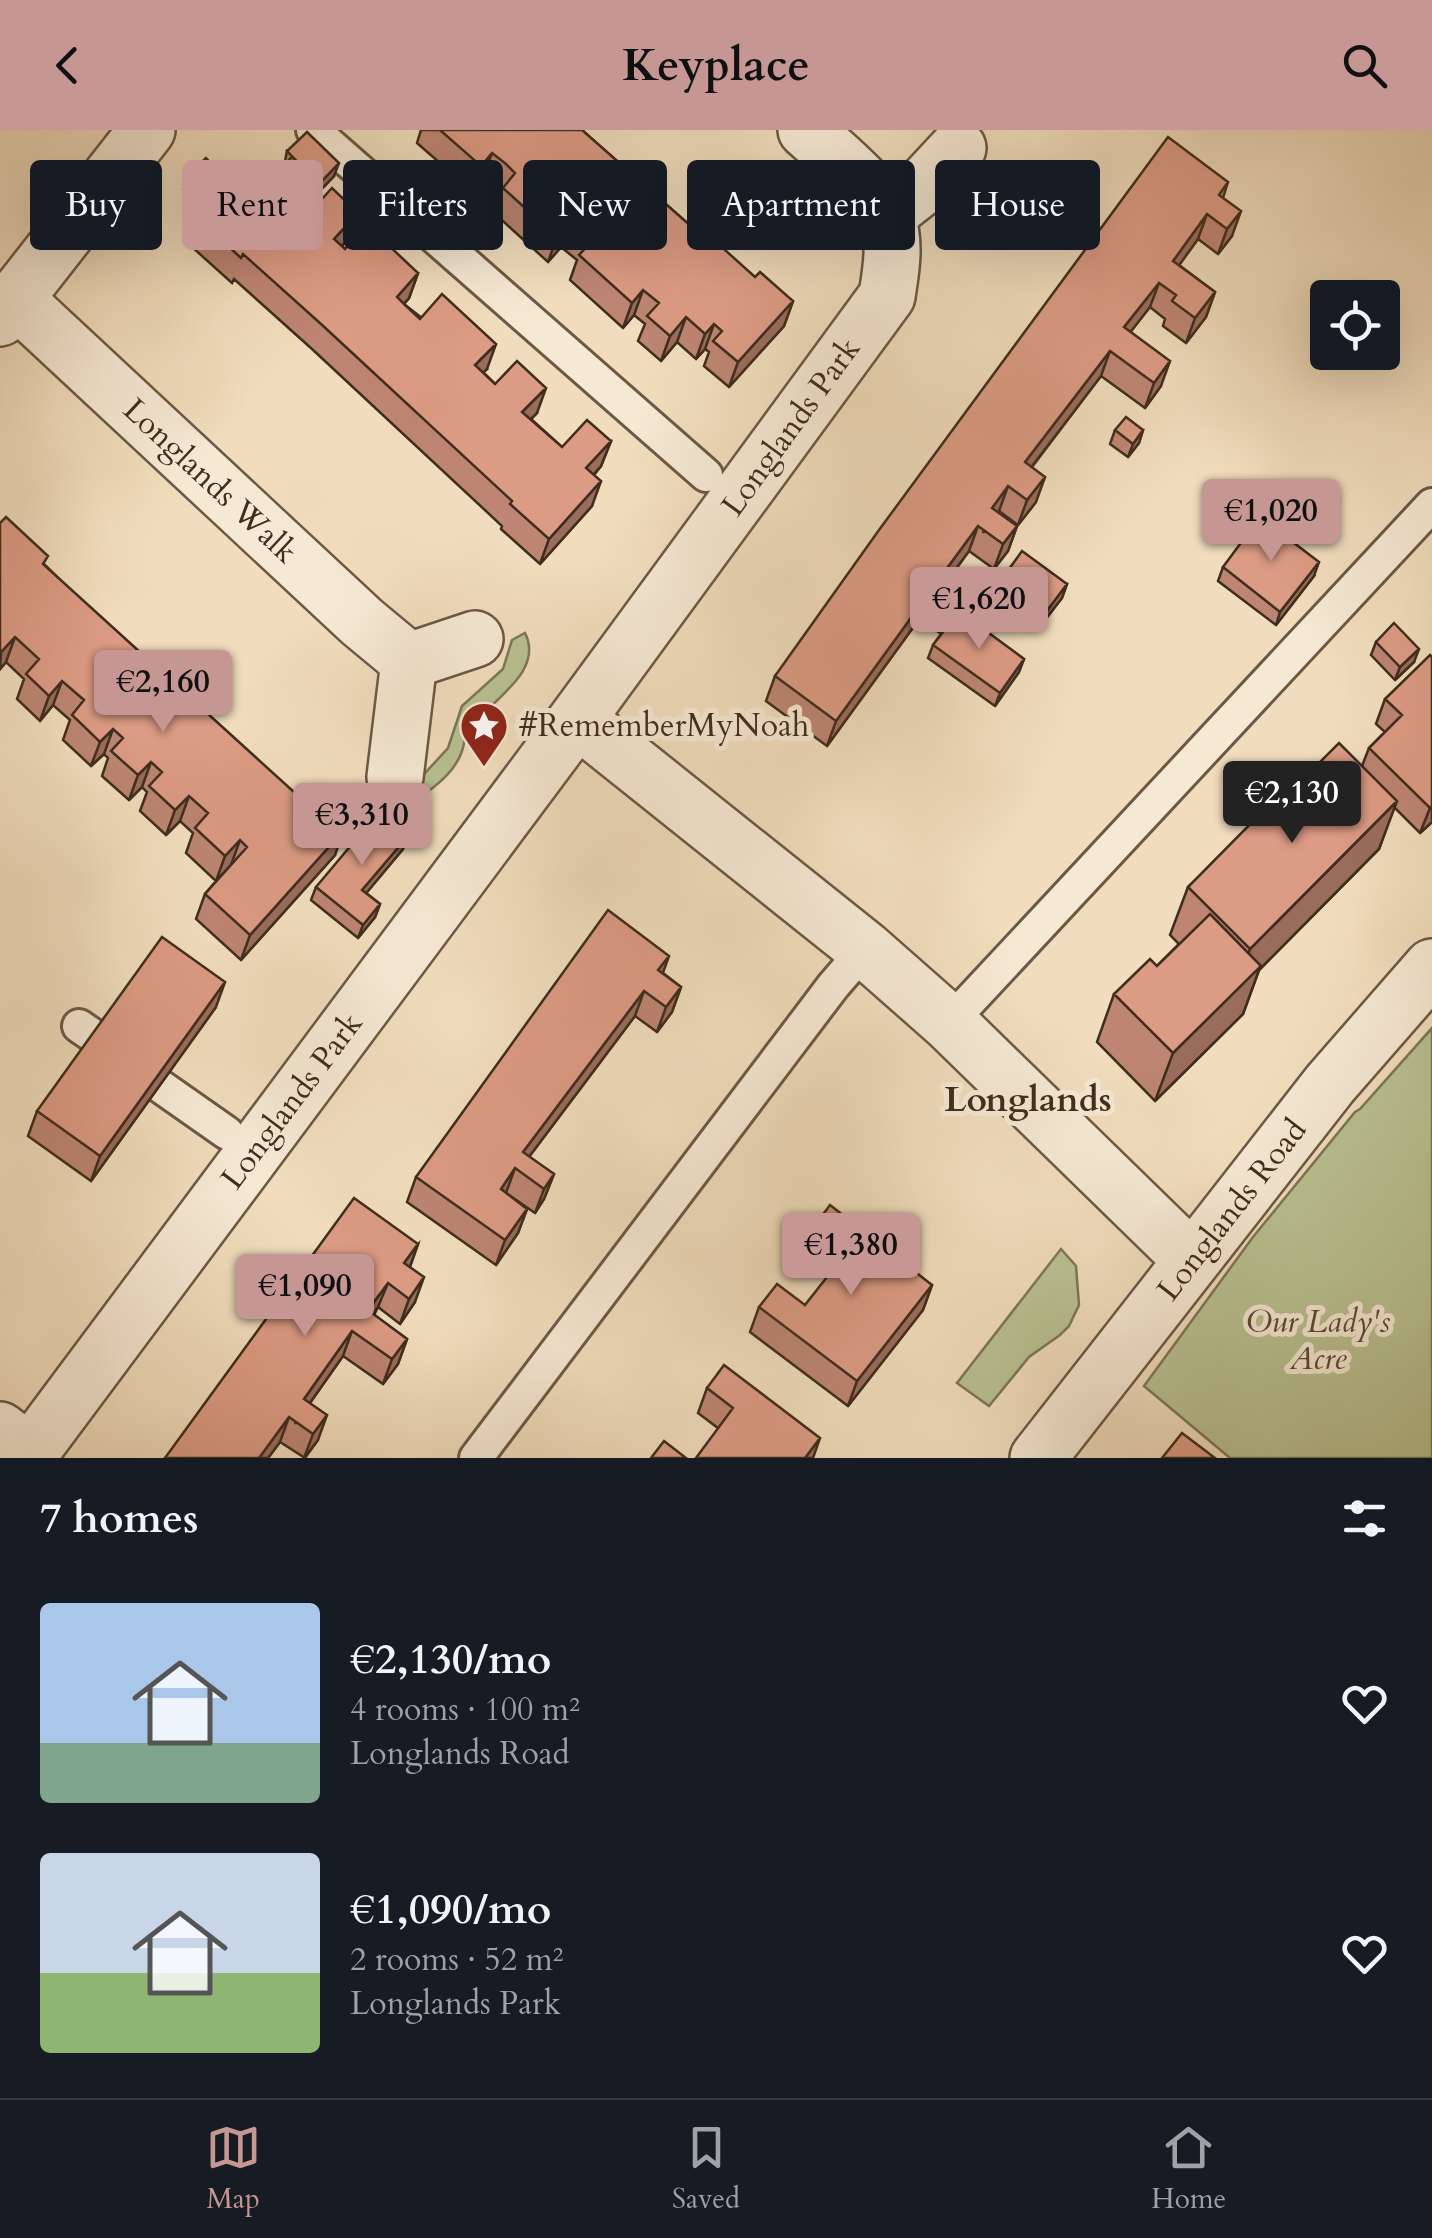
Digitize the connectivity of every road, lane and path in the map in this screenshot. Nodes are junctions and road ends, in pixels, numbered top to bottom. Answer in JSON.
{"nodes":[{"id":1,"x":148,"y":130,"type":"edge"},
{"id":2,"x":313,"y":130,"type":"edge"},
{"id":3,"x":806,"y":130,"type":"edge"},
{"id":4,"x":958,"y":148,"type":"dead end"},
{"id":5,"x":839,"y":160,"type":"edge"},
{"id":6,"x":915,"y":193,"type":"edge"},
{"id":7,"x":892,"y":250,"type":"edge"},
{"id":8,"x":7,"y":308,"type":"edge"},
{"id":9,"x":706,"y":476,"type":"dead end"},
{"id":10,"x":1432,"y":505,"type":"edge"},
{"id":11,"x":476,"y":640,"type":"dead end"},
{"id":12,"x":409,"y":661,"type":"junction"},
{"id":13,"x":577,"y":720,"type":"junction"},
{"id":14,"x":395,"y":777,"type":"dead end"},
{"id":15,"x":865,"y":949,"type":"junction"},
{"id":16,"x":1432,"y":967,"type":"edge"},
{"id":17,"x":949,"y":1024,"type":"junction"},
{"id":18,"x":160,"y":1086,"type":"edge"},
{"id":19,"x":227,"y":1134,"type":"dead end"},
{"id":20,"x":1192,"y":1260,"type":"junction"},
{"id":21,"x":20,"y":1447,"type":"edge"},
{"id":22,"x":476,"y":1458,"type":"edge"},
{"id":23,"x":1038,"y":1458,"type":"edge"}],
"edges":[{"from":1,"to":8,"type":"street"},
{"from":2,"to":9,"type":"lane"},
{"from":3,"to":5,"type":"street"},
{"from":4,"to":6,"type":"street"},
{"from":7,"to":13,"type":"street","name":"Longlands Park"},
{"from":8,"to":12,"type":"street","name":"Longlands Walk"},
{"from":10,"to":17,"type":"lane"},
{"from":11,"to":12,"type":"street"},
{"from":12,"to":14,"type":"street"},
{"from":13,"to":15,"type":"street"},
{"from":13,"to":21,"type":"street","name":"Longlands Park"},
{"from":15,"to":17,"type":"street"},
{"from":15,"to":22,"type":"lane"},
{"from":16,"to":20,"type":"street","name":"Longlands Road"},
{"from":17,"to":20,"type":"street"},
{"from":18,"to":19,"type":"lane"},
{"from":20,"to":23,"type":"street","name":"Longlands Road"}]}
